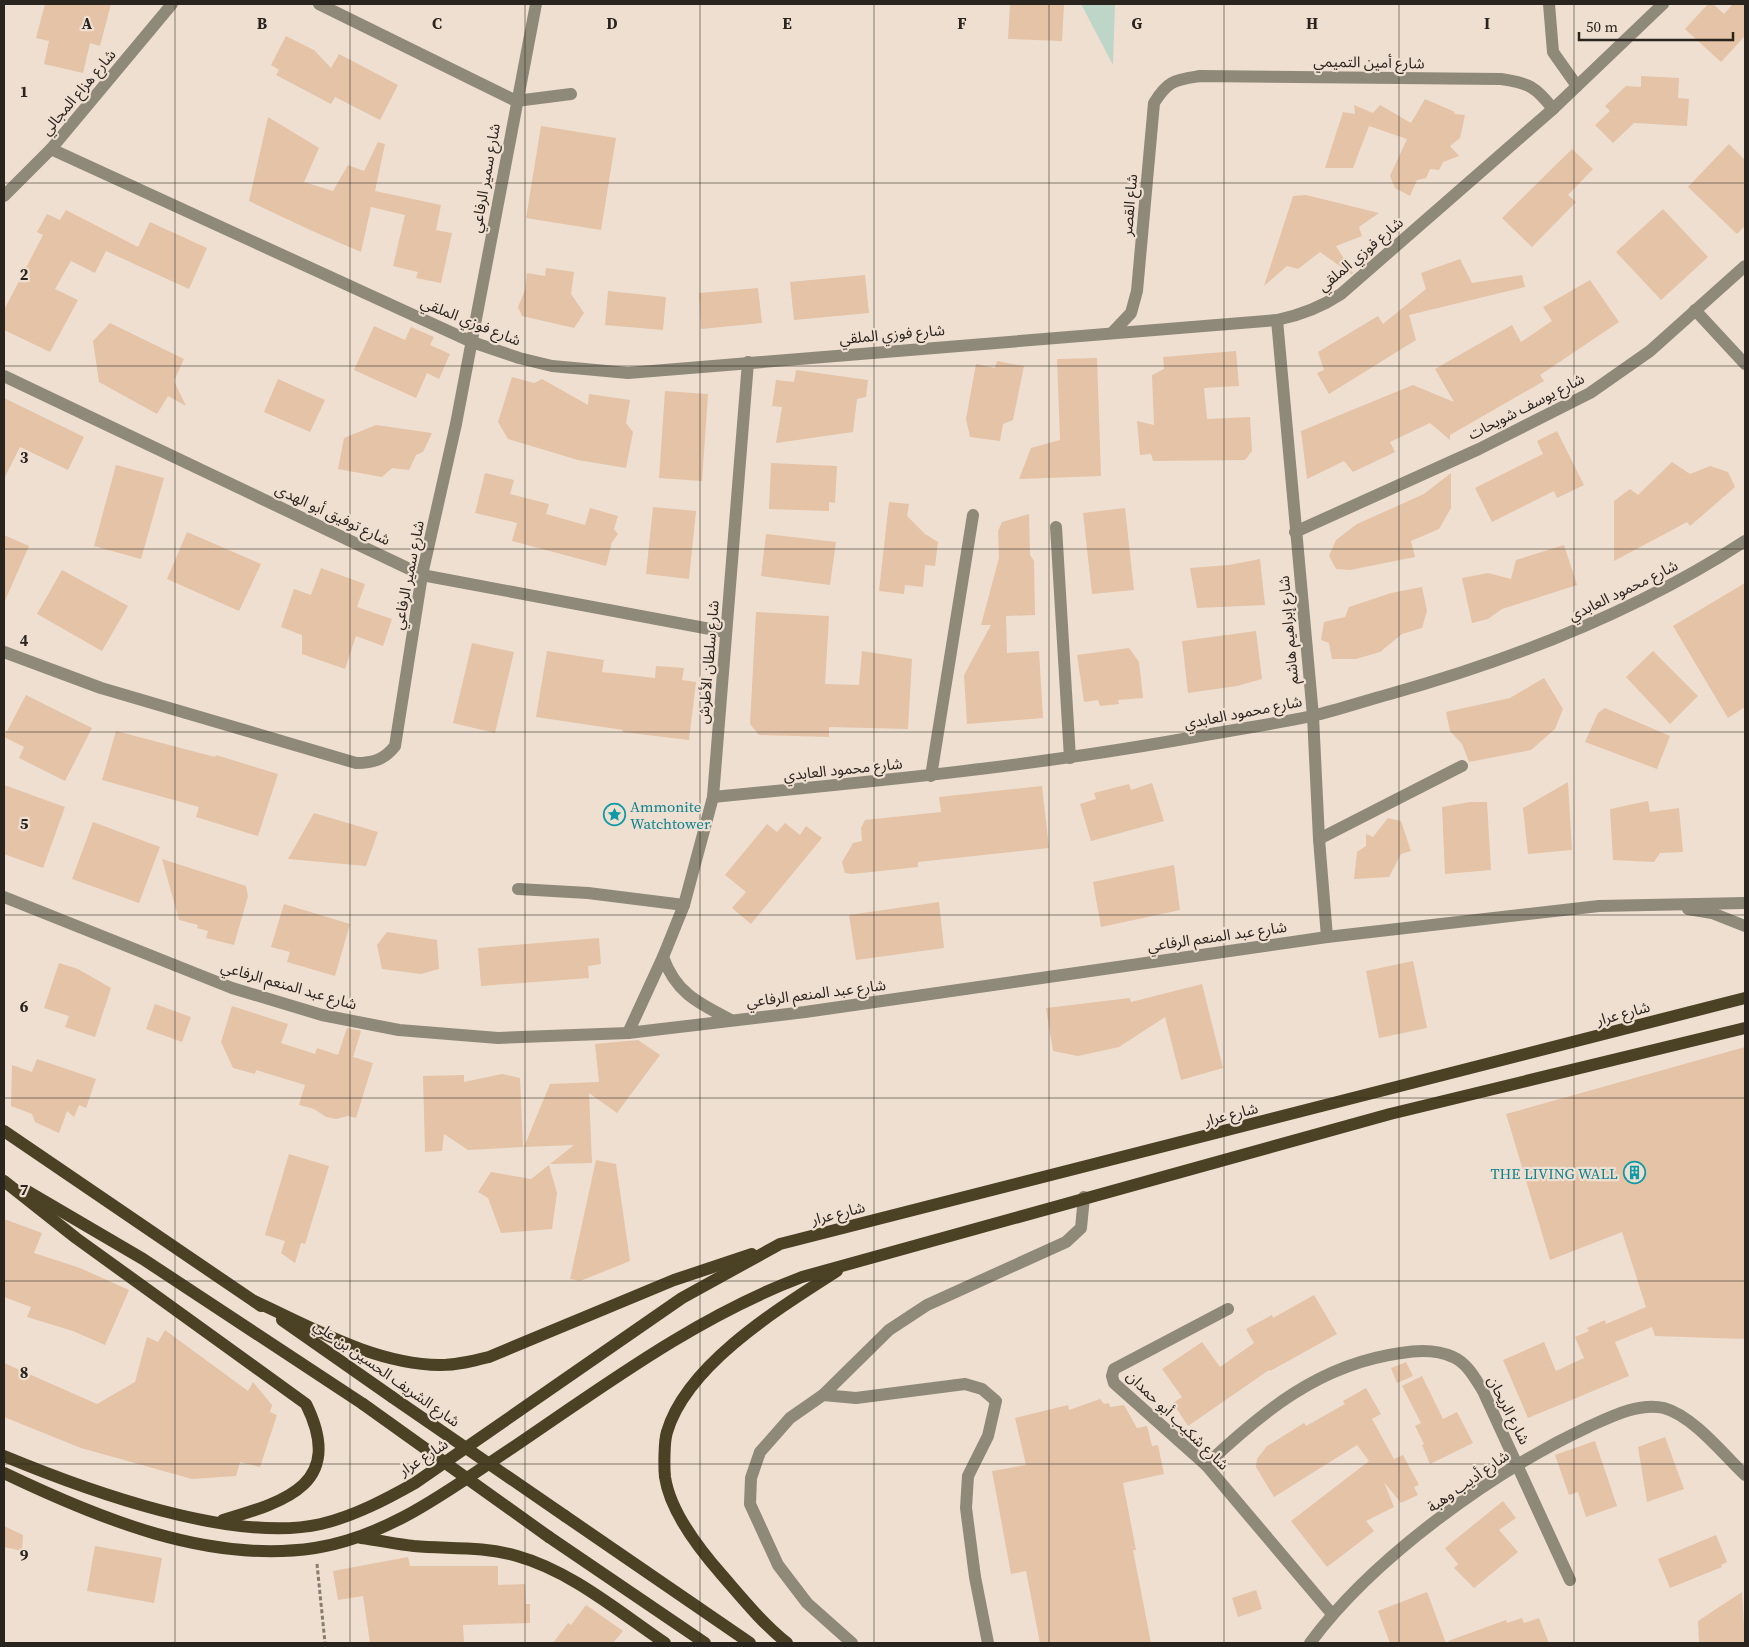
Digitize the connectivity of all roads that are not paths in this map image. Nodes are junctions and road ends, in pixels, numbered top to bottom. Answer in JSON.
{"nodes":[{"id":1,"x":172,"y":4,"type":"edge"},
{"id":2,"x":319,"y":4,"type":"edge"},
{"id":3,"x":536,"y":4,"type":"edge"},
{"id":4,"x":1549,"y":4,"type":"edge"},
{"id":5,"x":1664,"y":4,"type":"edge"},
{"id":6,"x":1174,"y":80,"type":"joint"},
{"id":7,"x":1577,"y":86,"type":"junction"},
{"id":8,"x":571,"y":94,"type":"dead end"},
{"id":9,"x":516,"y":101,"type":"junction"},
{"id":10,"x":1553,"y":109,"type":"junction"},
{"id":11,"x":50,"y":149,"type":"junction"},
{"id":12,"x":4,"y":196,"type":"edge"},
{"id":13,"x":1745,"y":266,"type":"edge"},
{"id":14,"x":1696,"y":310,"type":"junction"},
{"id":15,"x":1277,"y":320,"type":"junction"},
{"id":16,"x":1113,"y":332,"type":"junction"},
{"id":17,"x":472,"y":342,"type":"junction"},
{"id":18,"x":748,"y":362,"type":"junction"},
{"id":19,"x":1745,"y":364,"type":"edge"},
{"id":20,"x":4,"y":376,"type":"edge"},
{"id":21,"x":973,"y":515,"type":"dead end"},
{"id":22,"x":1056,"y":527,"type":"dead end"},
{"id":23,"x":1295,"y":532,"type":"junction"},
{"id":24,"x":1745,"y":541,"type":"edge"},
{"id":25,"x":422,"y":575,"type":"junction"},
{"id":26,"x":726,"y":632,"type":"junction"},
{"id":27,"x":4,"y":652,"type":"edge"},
{"id":28,"x":1312,"y":716,"type":"junction"},
{"id":29,"x":1070,"y":758,"type":"junction"},
{"id":30,"x":1462,"y":766,"type":"dead end"},
{"id":31,"x":931,"y":776,"type":"junction"},
{"id":32,"x":713,"y":798,"type":"junction"},
{"id":33,"x":1319,"y":839,"type":"junction"},
{"id":34,"x":518,"y":889,"type":"dead end"},
{"id":35,"x":4,"y":897,"type":"edge"},
{"id":36,"x":1650,"y":903,"type":"junction"},
{"id":37,"x":1745,"y":903,"type":"edge"},
{"id":38,"x":684,"y":906,"type":"junction"},
{"id":39,"x":1745,"y":926,"type":"edge"},
{"id":40,"x":1327,"y":937,"type":"junction"},
{"id":41,"x":664,"y":957,"type":"junction"},
{"id":42,"x":1745,"y":998,"type":"edge"},
{"id":43,"x":731,"y":1020,"type":"junction"},
{"id":44,"x":1745,"y":1028,"type":"edge"},
{"id":45,"x":628,"y":1033,"type":"junction"},
{"id":46,"x":4,"y":1131,"type":"edge"},
{"id":47,"x":4,"y":1179,"type":"edge"},
{"id":48,"x":1084,"y":1197,"type":"junction"},
{"id":49,"x":780,"y":1244,"type":"junction"},
{"id":50,"x":852,"y":1262,"type":"junction"},
{"id":51,"x":254,"y":1301,"type":"junction"},
{"id":52,"x":1228,"y":1309,"type":"dead end"},
{"id":53,"x":823,"y":1395,"type":"junction"},
{"id":54,"x":4,"y":1456,"type":"edge"},
{"id":55,"x":1518,"y":1464,"type":"junction"},
{"id":56,"x":1206,"y":1465,"type":"junction"},
{"id":57,"x":4,"y":1473,"type":"edge"},
{"id":58,"x":1745,"y":1475,"type":"edge"},
{"id":59,"x":217,"y":1522,"type":"junction"},
{"id":60,"x":358,"y":1537,"type":"junction"},
{"id":61,"x":1570,"y":1580,"type":"dead end"},
{"id":62,"x":1332,"y":1614,"type":"junction"},
{"id":63,"x":665,"y":1643,"type":"edge"},
{"id":64,"x":705,"y":1643,"type":"edge"},
{"id":65,"x":750,"y":1643,"type":"edge"},
{"id":66,"x":787,"y":1643,"type":"edge"},
{"id":67,"x":852,"y":1643,"type":"edge"},
{"id":68,"x":988,"y":1643,"type":"edge"},
{"id":69,"x":1310,"y":1643,"type":"edge"}],
"edges":[{"from":1,"to":11,"type":"street","name":"شارع هزاع المجالي"},
{"from":2,"to":9,"type":"street"},
{"from":3,"to":9,"type":"street","name":"شارع سمير الرفاعي"},
{"from":4,"to":7,"type":"street"},
{"from":5,"to":7,"type":"street","name":"شارع فوزي الملقي"},
{"from":6,"to":10,"type":"street","name":"شارع أمين التميمي"},
{"from":6,"to":16,"type":"street","name":"شاع القصر"},
{"from":7,"to":10,"type":"street","name":"شارع فوزي الملقي"},
{"from":8,"to":9,"type":"street"},
{"from":9,"to":17,"type":"street","name":"شارع سمير الرفاعي"},
{"from":10,"to":15,"type":"street","name":"شارع فوزي الملقي"},
{"from":11,"to":12,"type":"street","name":"شارع هزاع المجالي"},
{"from":11,"to":17,"type":"street","name":"شارع فوزي الملقي"},
{"from":13,"to":14,"type":"street","name":"شارع يوسف شويحات"},
{"from":14,"to":19,"type":"street"},
{"from":14,"to":23,"type":"street","name":"شارع يوسف شويحات"},
{"from":15,"to":16,"type":"street","name":"شارع فوزي الملقي"},
{"from":15,"to":23,"type":"street","name":"شارع إبراهيم هاشم"},
{"from":16,"to":18,"type":"street","name":"شارع فوزي الملقي"},
{"from":17,"to":18,"type":"street","name":"شارع فوزي الملقي"},
{"from":17,"to":25,"type":"street","name":"شارع سمير الرفاعي"},
{"from":18,"to":26,"type":"street","name":"شارع سلطان الأطرش"},
{"from":20,"to":25,"type":"street","name":"شارع توفيق أبو الهدى"},
{"from":21,"to":31,"type":"street"},
{"from":22,"to":29,"type":"street"},
{"from":23,"to":28,"type":"street","name":"شارع إبراهيم هاشم"},
{"from":24,"to":28,"type":"street","name":"شارع محمود العابدي"},
{"from":25,"to":26,"type":"street","name":"شارع توفيق أبو الهدى"},
{"from":25,"to":27,"type":"street","name":"شارع سمير الرفاعي"},
{"from":26,"to":32,"type":"street","name":"شارع سلطان الأطرش"},
{"from":28,"to":29,"type":"street","name":"شارع محمود العابدي"},
{"from":28,"to":33,"type":"street","name":"شارع إبراهيم هاشم"},
{"from":29,"to":31,"type":"street","name":"شارع محمود العابدي"},
{"from":30,"to":33,"type":"street"},
{"from":31,"to":32,"type":"street","name":"شارع محمود العابدي"},
{"from":32,"to":38,"type":"street","name":"شارع سلطان الأطرش"},
{"from":33,"to":40,"type":"street","name":"شارع إبراهيم هاشم"},
{"from":34,"to":38,"type":"street"},
{"from":35,"to":45,"type":"street","name":"شارع عبد المنعم الرفاعي"},
{"from":36,"to":37,"type":"street","name":"شارع عبد المنعم الرفاعي"},
{"from":36,"to":39,"type":"street","name":"شارع عبد المنعم الرفاعي"},
{"from":36,"to":40,"type":"street","name":"شارع عبد المنعم الرفاعي"},
{"from":38,"to":41,"type":"street","name":"شارع سلطان الأطرش"},
{"from":40,"to":43,"type":"street","name":"شارع عبد المنعم الرفاعي"},
{"from":41,"to":43,"type":"street"},
{"from":41,"to":45,"type":"street","name":"شارع سلطان الأطرش"},
{"from":42,"to":49,"type":"main road","name":"شارع عرار"},
{"from":43,"to":45,"type":"street","name":"شارع عبد المنعم الرفاعي"},
{"from":44,"to":48,"type":"main road"},
{"from":46,"to":51,"type":"main road","name":"شارع الشريف الحسين بن علي"},
{"from":47,"to":59,"type":"main road"},
{"from":47,"to":64,"type":"main road","bridge":true},
{"from":48,"to":50,"type":"main road"},
{"from":48,"to":53,"type":"street"},
{"from":49,"to":51,"type":"main road"},
{"from":49,"to":59,"type":"main road","name":"شارع عرار"},
{"from":50,"to":60,"type":"main road"},
{"from":50,"to":66,"type":"main road"},
{"from":51,"to":65,"type":"main road","name":"شارع الشريف الحسين بن علي","bridge":true},
{"from":52,"to":56,"type":"street","name":"شارع شكيب أبو حمدان"},
{"from":53,"to":67,"type":"street"},
{"from":53,"to":68,"type":"street"},
{"from":54,"to":59,"type":"main road","name":"شارع عرار"},
{"from":55,"to":56,"type":"street","name":"شارع الريحان"},
{"from":55,"to":58,"type":"street","name":"شارع أديب وهبة"},
{"from":55,"to":61,"type":"street","name":"شارع الريحان"},
{"from":55,"to":62,"type":"street","name":"شارع أديب وهبة"},
{"from":56,"to":62,"type":"street","name":"شارع شكيب أبو حمدان"},
{"from":57,"to":60,"type":"main road"},
{"from":60,"to":63,"type":"main road"},
{"from":62,"to":69,"type":"street","name":"شارع أديب وهبة"}]}
